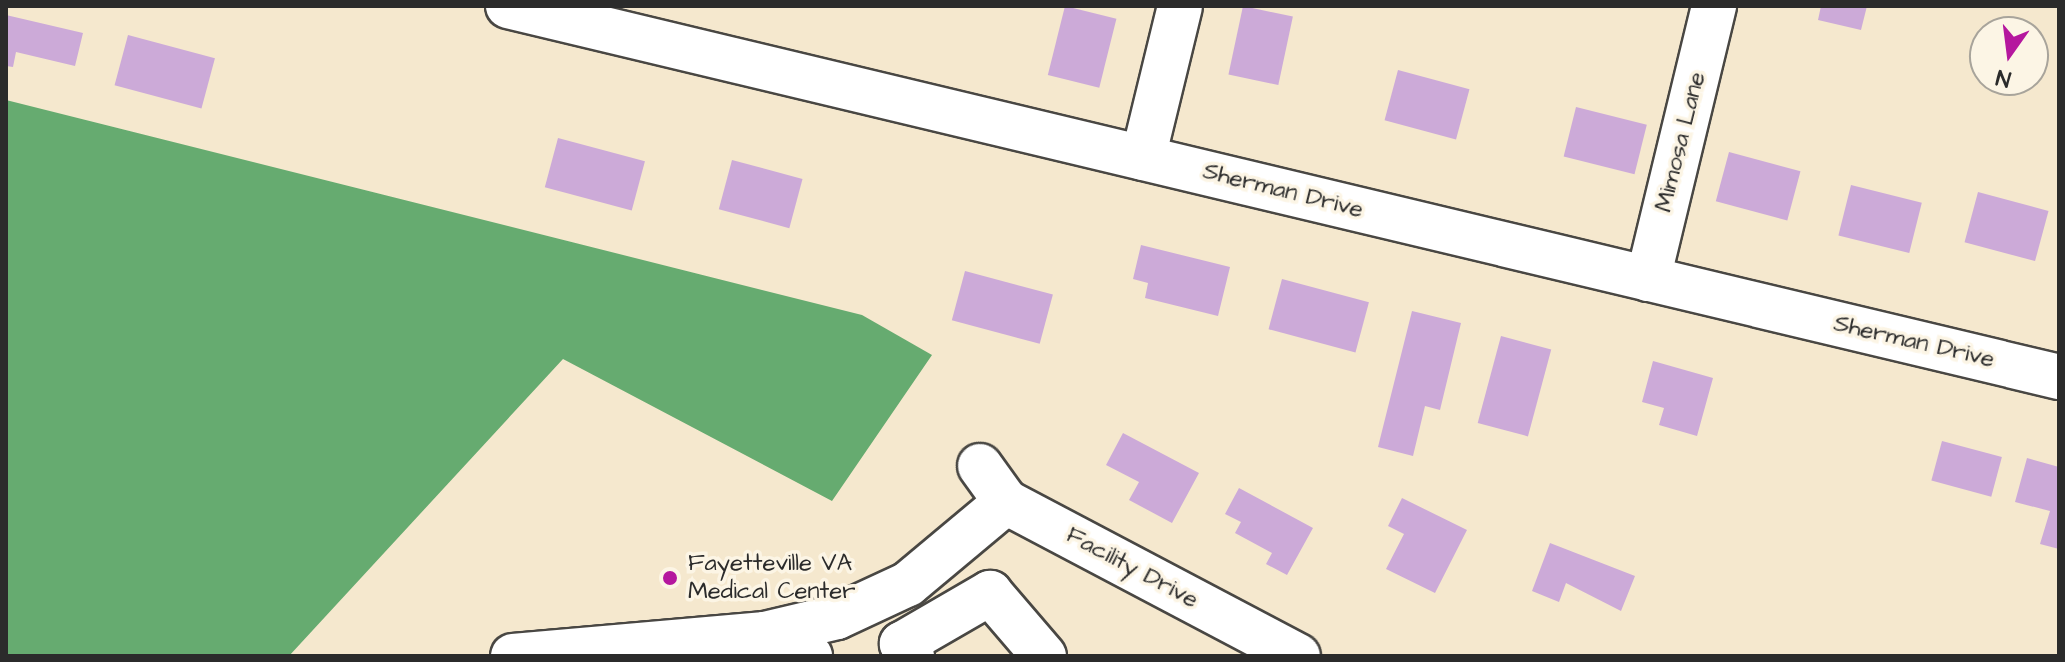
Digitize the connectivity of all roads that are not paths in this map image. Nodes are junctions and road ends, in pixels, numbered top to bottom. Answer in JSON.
{"nodes":[{"id":1,"x":508,"y":6,"type":"edge"},
{"id":2,"x":1180,"y":6,"type":"edge"},
{"id":3,"x":1714,"y":6,"type":"edge"},
{"id":4,"x":561,"y":12,"type":"edge"},
{"id":5,"x":1143,"y":158,"type":"junction"},
{"id":6,"x":1648,"y":279,"type":"junction"},
{"id":7,"x":2059,"y":377,"type":"edge"},
{"id":8,"x":980,"y":466,"type":"dead end"},
{"id":9,"x":1006,"y":502,"type":"junction"},
{"id":10,"x":868,"y":603,"type":"junction"},
{"id":11,"x":765,"y":634,"type":"junction"},
{"id":12,"x":907,"y":650,"type":"edge"},
{"id":13,"x":513,"y":656,"type":"edge"},
{"id":14,"x":810,"y":656,"type":"edge"},
{"id":15,"x":1044,"y":656,"type":"edge"},
{"id":16,"x":1298,"y":656,"type":"edge"}],
"edges":[{"from":1,"to":4,"type":"street","name":"Sherman Drive"},
{"from":2,"to":5,"type":"street"},
{"from":3,"to":6,"type":"street","name":"Mimosa Lane"},
{"from":4,"to":5,"type":"street","name":"Sherman Drive"},
{"from":5,"to":6,"type":"street","name":"Sherman Drive"},
{"from":6,"to":7,"type":"street","name":"Sherman Drive"},
{"from":8,"to":9,"type":"street","name":"Facility Drive"},
{"from":9,"to":10,"type":"street"},
{"from":9,"to":16,"type":"street","name":"Facility Drive"},
{"from":10,"to":11,"type":"street"},
{"from":10,"to":12,"type":"street"},
{"from":11,"to":13,"type":"street"},
{"from":11,"to":14,"type":"street"},
{"from":12,"to":15,"type":"street"}]}
